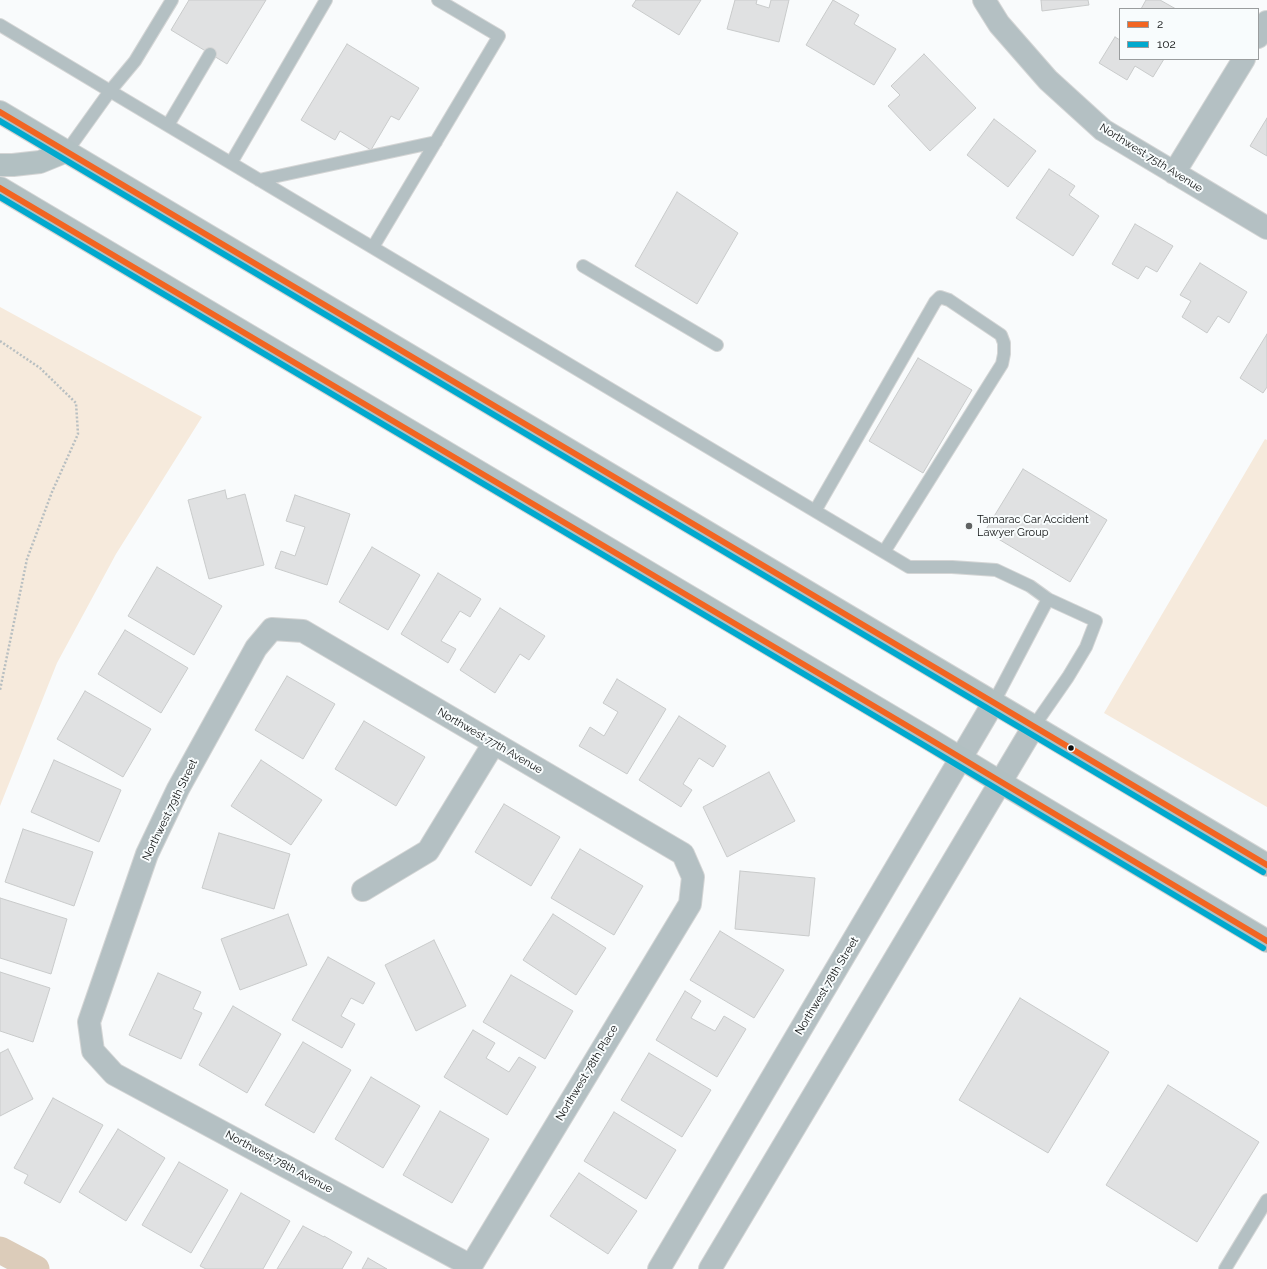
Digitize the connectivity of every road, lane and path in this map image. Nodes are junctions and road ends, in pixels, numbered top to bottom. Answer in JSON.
{"nodes":[{"id":1,"x":172,"y":0,"type":"edge"},
{"id":2,"x":326,"y":0,"type":"edge"},
{"id":3,"x":438,"y":0,"type":"edge"},
{"id":4,"x":984,"y":0,"type":"edge"},
{"id":5,"x":1267,"y":22,"type":"edge"},
{"id":6,"x":0,"y":25,"type":"edge"},
{"id":7,"x":1259,"y":35,"type":"edge"},
{"id":8,"x":210,"y":54,"type":"dead end"},
{"id":9,"x":1243,"y":60,"type":"edge"},
{"id":10,"x":110,"y":91,"type":"junction"},
{"id":11,"x":0,"y":112,"type":"edge"},
{"id":12,"x":168,"y":125,"type":"junction"},
{"id":13,"x":436,"y":142,"type":"junction"},
{"id":14,"x":67,"y":151,"type":"junction"},
{"id":15,"x":231,"y":163,"type":"junction"},
{"id":16,"x":0,"y":165,"type":"edge"},
{"id":17,"x":1174,"y":173,"type":"junction"},
{"id":18,"x":259,"y":180,"type":"junction"},
{"id":19,"x":0,"y":188,"type":"edge"},
{"id":20,"x":1267,"y":228,"type":"edge"},
{"id":21,"x":373,"y":247,"type":"junction"},
{"id":22,"x":583,"y":266,"type":"dead end"},
{"id":23,"x":0,"y":341,"type":"edge"},
{"id":24,"x":717,"y":345,"type":"dead end"},
{"id":25,"x":815,"y":511,"type":"junction"},
{"id":26,"x":884,"y":552,"type":"junction"},
{"id":27,"x":1048,"y":599,"type":"junction"},
{"id":28,"x":272,"y":629,"type":"joint"},
{"id":29,"x":0,"y":690,"type":"edge"},
{"id":30,"x":994,"y":702,"type":"junction"},
{"id":31,"x":1034,"y":726,"type":"junction"},
{"id":32,"x":494,"y":743,"type":"junction"},
{"id":33,"x":961,"y":758,"type":"junction"},
{"id":34,"x":1000,"y":782,"type":"junction"},
{"id":35,"x":1267,"y":865,"type":"edge"},
{"id":36,"x":693,"y":877,"type":"joint"},
{"id":37,"x":363,"y":890,"type":"dead end"},
{"id":38,"x":1267,"y":941,"type":"edge"},
{"id":39,"x":93,"y":1051,"type":"joint"},
{"id":40,"x":1267,"y":1200,"type":"edge"},
{"id":41,"x":471,"y":1268,"type":"edge"},
{"id":42,"x":660,"y":1269,"type":"edge"},
{"id":43,"x":710,"y":1269,"type":"edge"},
{"id":44,"x":1225,"y":1269,"type":"edge"}],
"edges":[{"from":1,"to":10,"type":"lane"},
{"from":2,"to":15,"type":"lane"},
{"from":3,"to":13,"type":"lane"},
{"from":4,"to":17,"type":"street","name":"Northwest 75th Avenue"},
{"from":5,"to":7,"type":"street"},
{"from":6,"to":10,"type":"lane"},
{"from":8,"to":12,"type":"lane"},
{"from":9,"to":17,"type":"street"},
{"from":10,"to":12,"type":"lane"},
{"from":10,"to":14,"type":"lane"},
{"from":11,"to":14,"type":"main road"},
{"from":12,"to":15,"type":"lane"},
{"from":13,"to":18,"type":"lane"},
{"from":13,"to":21,"type":"lane"},
{"from":14,"to":16,"type":"main road"},
{"from":14,"to":30,"type":"main road"},
{"from":15,"to":18,"type":"lane"},
{"from":17,"to":20,"type":"street","name":"Northwest 75th Avenue"},
{"from":18,"to":21,"type":"lane"},
{"from":19,"to":33,"type":"main road"},
{"from":21,"to":25,"type":"lane"},
{"from":22,"to":24,"type":"lane"},
{"from":23,"to":29,"type":"path"},
{"from":25,"to":26,"type":"lane"},
{"from":25,"to":26,"type":"lane"},
{"from":26,"to":27,"type":"lane"},
{"from":27,"to":30,"type":"lane"},
{"from":27,"to":31,"type":"lane"},
{"from":28,"to":32,"type":"street","name":"Northwest 77th Avenue"},
{"from":28,"to":39,"type":"street","name":"Northwest 79th Street"},
{"from":30,"to":31,"type":"main road"},
{"from":30,"to":33,"type":"street","name":"Northwest 78th Street"},
{"from":31,"to":34,"type":"street"},
{"from":31,"to":35,"type":"main road"},
{"from":32,"to":36,"type":"street","name":"Northwest 77th Avenue"},
{"from":32,"to":37,"type":"street"},
{"from":33,"to":34,"type":"main road"},
{"from":33,"to":42,"type":"street","name":"Northwest 78th Street"},
{"from":34,"to":38,"type":"main road"},
{"from":34,"to":43,"type":"street"},
{"from":36,"to":41,"type":"street","name":"Northwest 78th Place"},
{"from":39,"to":41,"type":"street","name":"Northwest 78th Avenue"},
{"from":40,"to":44,"type":"lane"}]}
